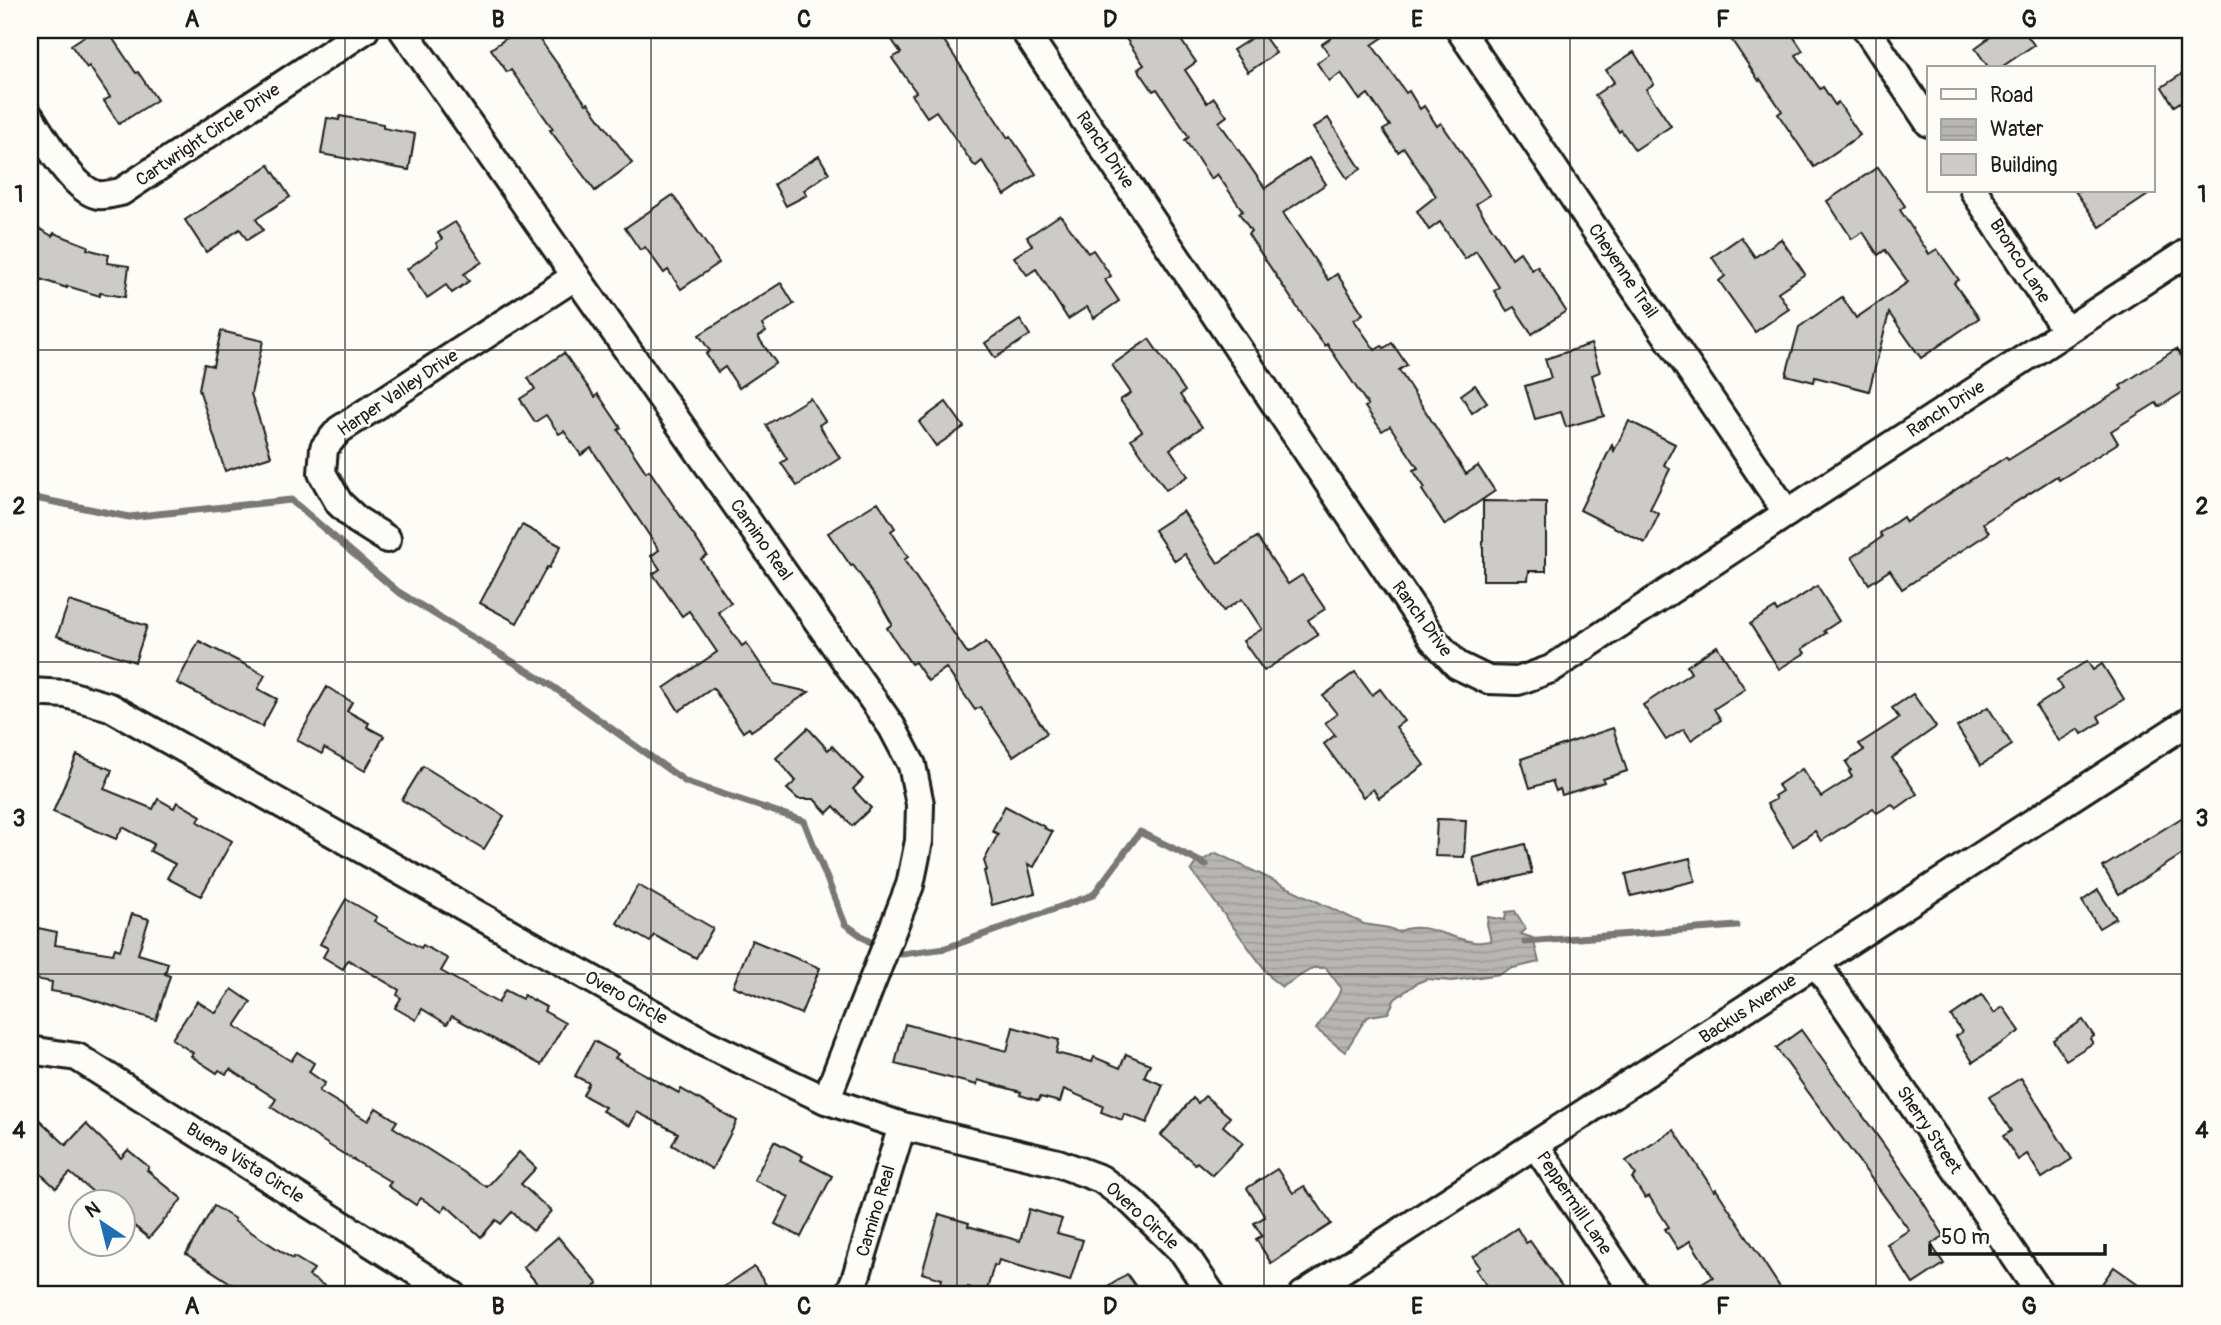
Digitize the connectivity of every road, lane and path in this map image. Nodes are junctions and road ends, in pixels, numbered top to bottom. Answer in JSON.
{"nodes":[{"id":1,"x":365,"y":30,"type":"edge"},
{"id":2,"x":402,"y":30,"type":"edge"},
{"id":3,"x":1024,"y":30,"type":"edge"},
{"id":4,"x":1460,"y":30,"type":"edge"},
{"id":5,"x":1867,"y":30,"type":"edge"},
{"id":6,"x":30,"y":117,"type":"edge"},
{"id":7,"x":1927,"y":120,"type":"edge"},
{"id":8,"x":1975,"y":192,"type":"edge"},
{"id":9,"x":2191,"y":250,"type":"edge"},
{"id":10,"x":576,"y":276,"type":"junction"},
{"id":11,"x":2066,"y":331,"type":"junction"},
{"id":12,"x":1787,"y":513,"type":"junction"},
{"id":13,"x":387,"y":538,"type":"dead end"},
{"id":14,"x":30,"y":692,"type":"edge"},
{"id":15,"x":2191,"y":720,"type":"edge"},
{"id":16,"x":1817,"y":964,"type":"junction"},
{"id":17,"x":30,"y":1052,"type":"edge"},
{"id":18,"x":826,"y":1100,"type":"junction"},
{"id":19,"x":902,"y":1126,"type":"junction"},
{"id":20,"x":1535,"y":1146,"type":"junction"},
{"id":21,"x":453,"y":1295,"type":"edge"},
{"id":22,"x":848,"y":1295,"type":"edge"},
{"id":23,"x":1212,"y":1295,"type":"edge"},
{"id":24,"x":1303,"y":1295,"type":"edge"},
{"id":25,"x":1636,"y":1295,"type":"edge"},
{"id":26,"x":2041,"y":1295,"type":"edge"}],
"edges":[{"from":1,"to":6,"type":"street","name":"Cartwright Circle Drive"},
{"from":2,"to":10,"type":"street","name":"Camino Real"},
{"from":3,"to":12,"type":"street","name":"Ranch Drive"},
{"from":4,"to":12,"type":"street","name":"Cheyenne Trail"},
{"from":5,"to":7,"type":"street"},
{"from":8,"to":11,"type":"street","name":"Bronco Lane"},
{"from":9,"to":11,"type":"street","name":"Ranch Drive"},
{"from":10,"to":13,"type":"street","name":"Harper Valley Drive"},
{"from":10,"to":18,"type":"street","name":"Camino Real"},
{"from":11,"to":12,"type":"street","name":"Ranch Drive"},
{"from":14,"to":18,"type":"street","name":"Overo Circle"},
{"from":15,"to":16,"type":"street","name":"Backus Avenue"},
{"from":16,"to":20,"type":"street","name":"Backus Avenue"},
{"from":16,"to":26,"type":"street","name":"Sherry Street"},
{"from":17,"to":21,"type":"street","name":"Buena Vista Circle"},
{"from":18,"to":19,"type":"street","name":"Overo Circle"},
{"from":19,"to":22,"type":"street","name":"Camino Real"},
{"from":19,"to":23,"type":"street","name":"Overo Circle"},
{"from":20,"to":24,"type":"street","name":"Backus Avenue"},
{"from":20,"to":25,"type":"street","name":"Peppermill Lane"}]}
